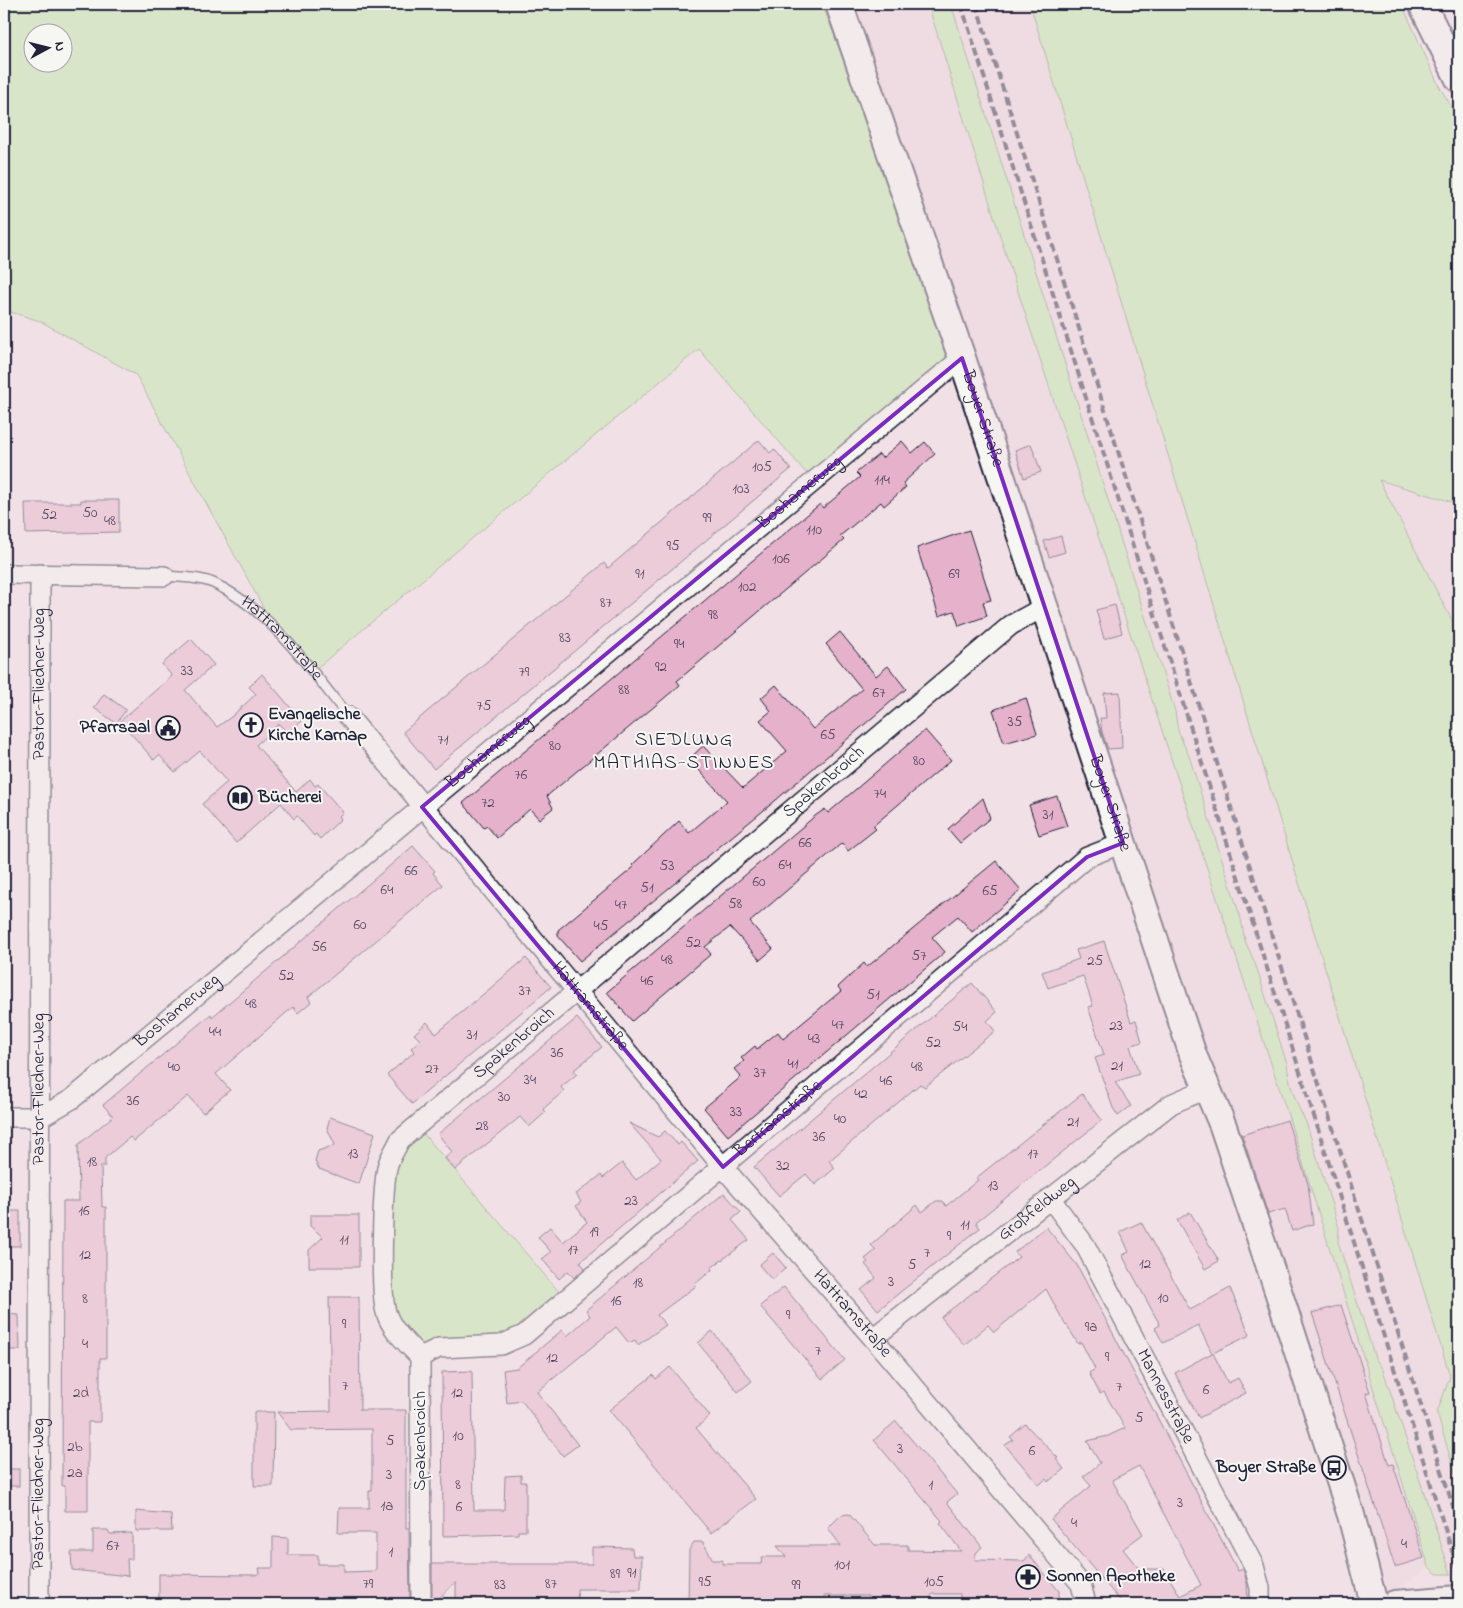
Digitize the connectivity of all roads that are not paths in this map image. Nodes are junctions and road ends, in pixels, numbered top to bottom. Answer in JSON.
{"nodes":[{"id":1,"x":839,"y":4,"type":"edge"},
{"id":2,"x":1422,"y":4,"type":"edge"},
{"id":3,"x":1459,"y":79,"type":"edge"},
{"id":4,"x":962,"y":358,"type":"junction"},
{"id":5,"x":4,"y":574,"type":"edge"},
{"id":6,"x":40,"y":574,"type":"junction"},
{"id":7,"x":164,"y":576,"type":"joint"},
{"id":8,"x":1044,"y":607,"type":"junction"},
{"id":9,"x":348,"y":716,"type":"joint"},
{"id":10,"x":422,"y":807,"type":"junction"},
{"id":11,"x":1123,"y":843,"type":"junction"},
{"id":12,"x":579,"y":991,"type":"junction"},
{"id":13,"x":1206,"y":1089,"type":"junction"},
{"id":14,"x":4,"y":1117,"type":"edge"},
{"id":15,"x":41,"y":1117,"type":"junction"},
{"id":16,"x":723,"y":1167,"type":"junction"},
{"id":17,"x":1050,"y":1198,"type":"junction"},
{"id":18,"x":873,"y":1338,"type":"junction"},
{"id":19,"x":420,"y":1357,"type":"junction"},
{"id":20,"x":1459,"y":1599,"type":"edge"},
{"id":21,"x":39,"y":1604,"type":"edge"},
{"id":22,"x":421,"y":1604,"type":"edge"},
{"id":23,"x":1086,"y":1604,"type":"edge"},
{"id":24,"x":1260,"y":1604,"type":"edge"},
{"id":25,"x":1374,"y":1604,"type":"edge"},
{"id":26,"x":1395,"y":1604,"type":"edge"}],
"edges":[{"from":1,"to":4,"type":"street","name":"Boyer Straße"},
{"from":2,"to":3,"type":"street"},
{"from":4,"to":8,"type":"street","name":"Boyer Straße"},
{"from":4,"to":10,"type":"street","name":"Boshamerweg"},
{"from":5,"to":6,"type":"street","name":"Hattramstraße"},
{"from":6,"to":7,"type":"street","name":"Hattramstraße"},
{"from":6,"to":15,"type":"street","name":"Pastor-Fliedner-Weg"},
{"from":7,"to":9,"type":"lane","name":"Hattramstraße"},
{"from":8,"to":11,"type":"street","name":"Boyer Straße"},
{"from":8,"to":12,"type":"street","name":"Spakenbroich"},
{"from":9,"to":10,"type":"street","name":"Hattramstraße"},
{"from":10,"to":12,"type":"street","name":"Hattramstraße"},
{"from":10,"to":15,"type":"street","name":"Boshamerweg"},
{"from":11,"to":13,"type":"street","name":"Boyer Straße"},
{"from":11,"to":16,"type":"street","name":"Bertramstraße"},
{"from":12,"to":16,"type":"street","name":"Hattramstraße"},
{"from":12,"to":19,"type":"street","name":"Spakenbroich"},
{"from":13,"to":17,"type":"street","name":"Großfeldweg"},
{"from":13,"to":25,"type":"street","name":"Boyer Straße"},
{"from":14,"to":15,"type":"street"},
{"from":15,"to":21,"type":"street","name":"Pastor-Fliedner-Weg"},
{"from":16,"to":18,"type":"street","name":"Hattramstraße"},
{"from":16,"to":19,"type":"street","name":"Bertramstraße"},
{"from":17,"to":18,"type":"street","name":"Großfeldweg"},
{"from":17,"to":24,"type":"street","name":"Mannesstraße"},
{"from":18,"to":23,"type":"street","name":"Hattramstraße"},
{"from":19,"to":22,"type":"street","name":"Spakenbroich"},
{"from":20,"to":26,"type":"street"}]}
